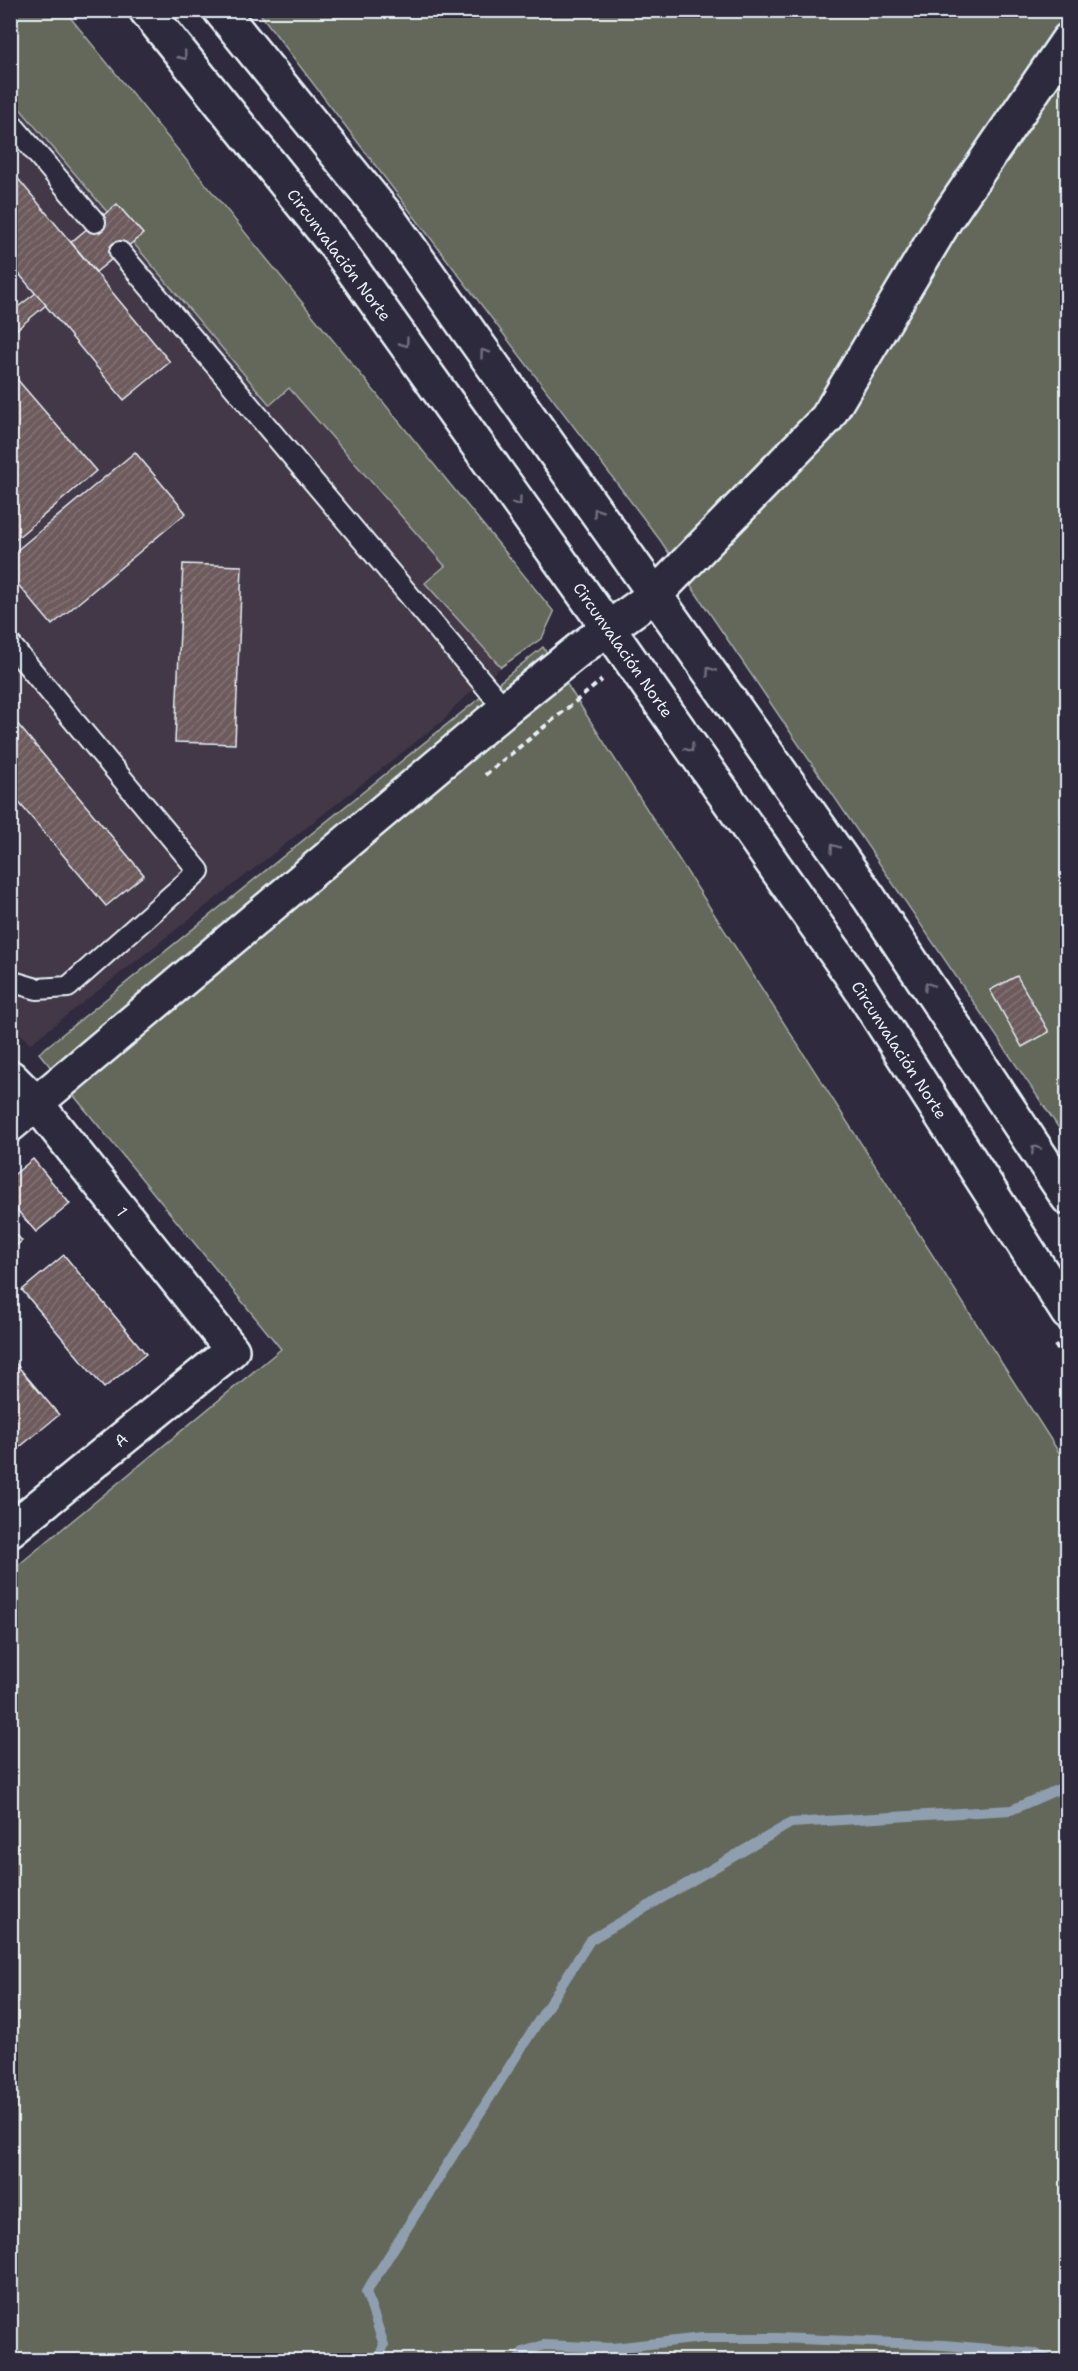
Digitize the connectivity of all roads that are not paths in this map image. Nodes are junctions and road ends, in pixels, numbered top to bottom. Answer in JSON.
{"nodes":[{"id":1,"x":146,"y":10,"type":"edge"},
{"id":2,"x":220,"y":10,"type":"edge"},
{"id":3,"x":1068,"y":40,"type":"edge"},
{"id":4,"x":10,"y":122,"type":"edge"},
{"id":5,"x":95,"y":222,"type":"dead end"},
{"id":6,"x":120,"y":252,"type":"dead end"},
{"id":7,"x":656,"y":594,"type":"junction"},
{"id":8,"x":608,"y":628,"type":"junction"},
{"id":9,"x":10,"y":644,"type":"edge"},
{"id":10,"x":505,"y":709,"type":"junction"},
{"id":11,"x":10,"y":981,"type":"edge"},
{"id":12,"x":10,"y":1077,"type":"edge"},
{"id":13,"x":36,"y":1103,"type":"junction"},
{"id":14,"x":10,"y":1125,"type":"edge"},
{"id":15,"x":1068,"y":1198,"type":"edge"},
{"id":16,"x":1063,"y":1294,"type":"edge"},
{"id":17,"x":232,"y":1350,"type":"joint"},
{"id":18,"x":10,"y":1530,"type":"edge"}],
"edges":[{"from":1,"to":8,"type":"main road","name":"Circunvalación Norte","one_way":true},
{"from":7,"to":2,"type":"main road","one_way":true},
{"from":3,"to":7,"type":"main road"},
{"from":4,"to":5,"type":"lane"},
{"from":6,"to":10,"type":"lane"},
{"from":7,"to":8,"type":"main road"},
{"from":15,"to":7,"type":"main road","one_way":true},
{"from":8,"to":10,"type":"main road"},
{"from":8,"to":16,"type":"main road","name":"Circunvalación Norte","one_way":true},
{"from":9,"to":11,"type":"lane"},
{"from":10,"to":13,"type":"main road"},
{"from":12,"to":13,"type":"main road","name":"1"},
{"from":13,"to":14,"type":"main road"},
{"from":13,"to":17,"type":"main road","name":"1"},
{"from":17,"to":18,"type":"main road","name":"A"}]}
